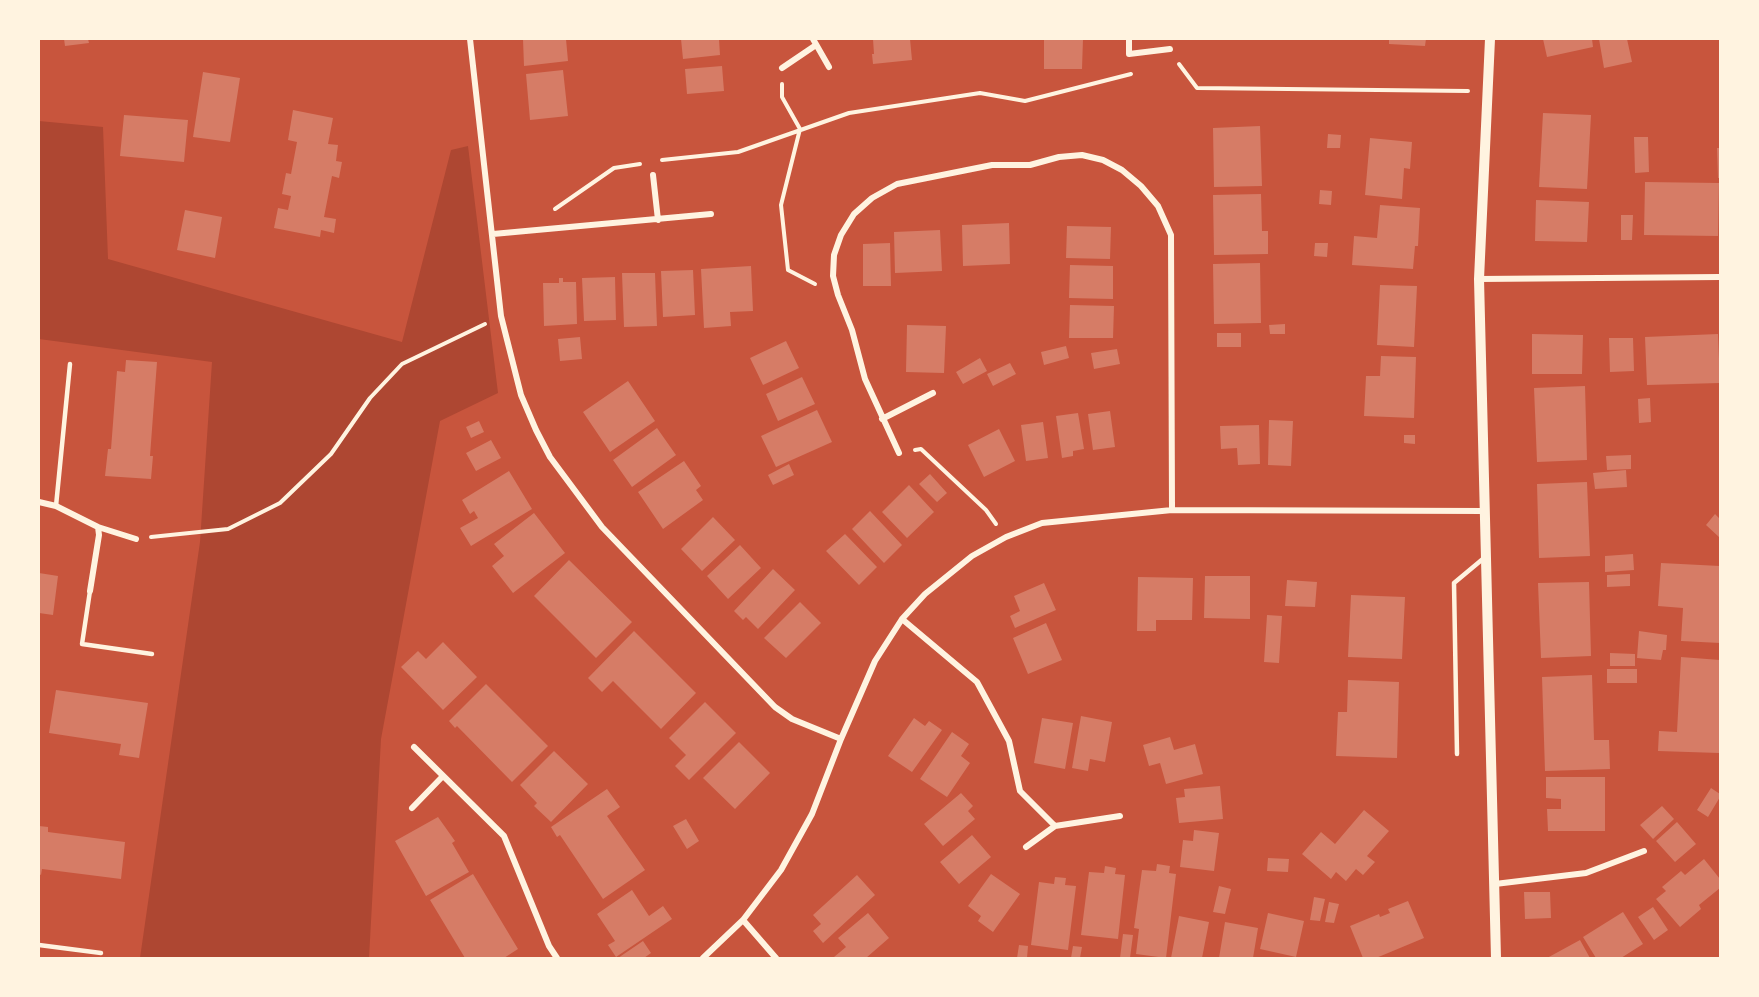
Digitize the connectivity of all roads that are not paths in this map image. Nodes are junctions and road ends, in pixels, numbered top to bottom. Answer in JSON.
{"nodes":[{"id":1,"x":470,"y":39,"type":"edge"},
{"id":2,"x":1129,"y":39,"type":"edge"},
{"id":3,"x":1490,"y":39,"type":"edge"},
{"id":4,"x":814,"y":42,"type":"edge"},
{"id":5,"x":1170,"y":49,"type":"dead end"},
{"id":6,"x":829,"y":67,"type":"dead end"},
{"id":7,"x":782,"y":68,"type":"road end"},
{"id":8,"x":653,"y":175,"type":"dead end"},
{"id":9,"x":711,"y":214,"type":"dead end"},
{"id":10,"x":658,"y":220,"type":"junction"},
{"id":11,"x":493,"y":234,"type":"junction"},
{"id":12,"x":1720,"y":277,"type":"edge"},
{"id":13,"x":1479,"y":279,"type":"junction"},
{"id":14,"x":70,"y":364,"type":"dead end"},
{"id":15,"x":933,"y":393,"type":"dead end"},
{"id":16,"x":882,"y":419,"type":"junction"},
{"id":17,"x":899,"y":453,"type":"road end"},
{"id":18,"x":39,"y":502,"type":"edge"},
{"id":19,"x":56,"y":506,"type":"junction"},
{"id":20,"x":1172,"y":510,"type":"junction"},
{"id":21,"x":1485,"y":511,"type":"junction"},
{"id":22,"x":98,"y":527,"type":"junction"},
{"id":23,"x":136,"y":539,"type":"road end"},
{"id":24,"x":1486,"y":556,"type":"junction"},
{"id":25,"x":90,"y":591,"type":"joint"},
{"id":26,"x":902,"y":620,"type":"junction"},
{"id":27,"x":152,"y":654,"type":"dead end"},
{"id":28,"x":841,"y":739,"type":"junction"},
{"id":29,"x":414,"y":747,"type":"dead end"},
{"id":30,"x":1456,"y":754,"type":"dead end"},
{"id":31,"x":443,"y":776,"type":"junction"},
{"id":32,"x":412,"y":808,"type":"dead end"},
{"id":33,"x":1120,"y":816,"type":"dead end"},
{"id":34,"x":1055,"y":826,"type":"junction"},
{"id":35,"x":1026,"y":847,"type":"dead end"},
{"id":36,"x":1644,"y":851,"type":"dead end"},
{"id":37,"x":1495,"y":884,"type":"junction"},
{"id":38,"x":743,"y":920,"type":"junction"},
{"id":39,"x":39,"y":945,"type":"edge"},
{"id":40,"x":101,"y":953,"type":"dead end"},
{"id":41,"x":557,"y":958,"type":"edge"},
{"id":42,"x":703,"y":958,"type":"edge"},
{"id":43,"x":776,"y":958,"type":"edge"},
{"id":44,"x":1496,"y":958,"type":"edge"}],
"edges":[{"from":1,"to":11,"type":"street"},
{"from":2,"to":5,"type":"street"},
{"from":3,"to":13,"type":"street"},
{"from":4,"to":6,"type":"street"},
{"from":4,"to":7,"type":"street"},
{"from":8,"to":10,"type":"street"},
{"from":9,"to":10,"type":"street"},
{"from":10,"to":11,"type":"street"},
{"from":11,"to":28,"type":"street"},
{"from":12,"to":13,"type":"street"},
{"from":13,"to":21,"type":"street"},
{"from":14,"to":19,"type":"lane"},
{"from":15,"to":16,"type":"street"},
{"from":16,"to":17,"type":"street"},
{"from":16,"to":20,"type":"street"},
{"from":18,"to":19,"type":"street"},
{"from":19,"to":22,"type":"street"},
{"from":20,"to":21,"type":"street"},
{"from":20,"to":26,"type":"street"},
{"from":21,"to":24,"type":"street"},
{"from":22,"to":23,"type":"street"},
{"from":22,"to":25,"type":"street"},
{"from":24,"to":30,"type":"lane"},
{"from":24,"to":37,"type":"street"},
{"from":25,"to":27,"type":"lane"},
{"from":26,"to":28,"type":"street"},
{"from":26,"to":34,"type":"street"},
{"from":28,"to":38,"type":"street"},
{"from":29,"to":31,"type":"street"},
{"from":31,"to":32,"type":"street"},
{"from":31,"to":41,"type":"street"},
{"from":33,"to":34,"type":"street"},
{"from":34,"to":35,"type":"street"},
{"from":36,"to":37,"type":"street"},
{"from":37,"to":44,"type":"street"},
{"from":38,"to":42,"type":"street"},
{"from":38,"to":43,"type":"street"},
{"from":39,"to":40,"type":"lane"}]}
